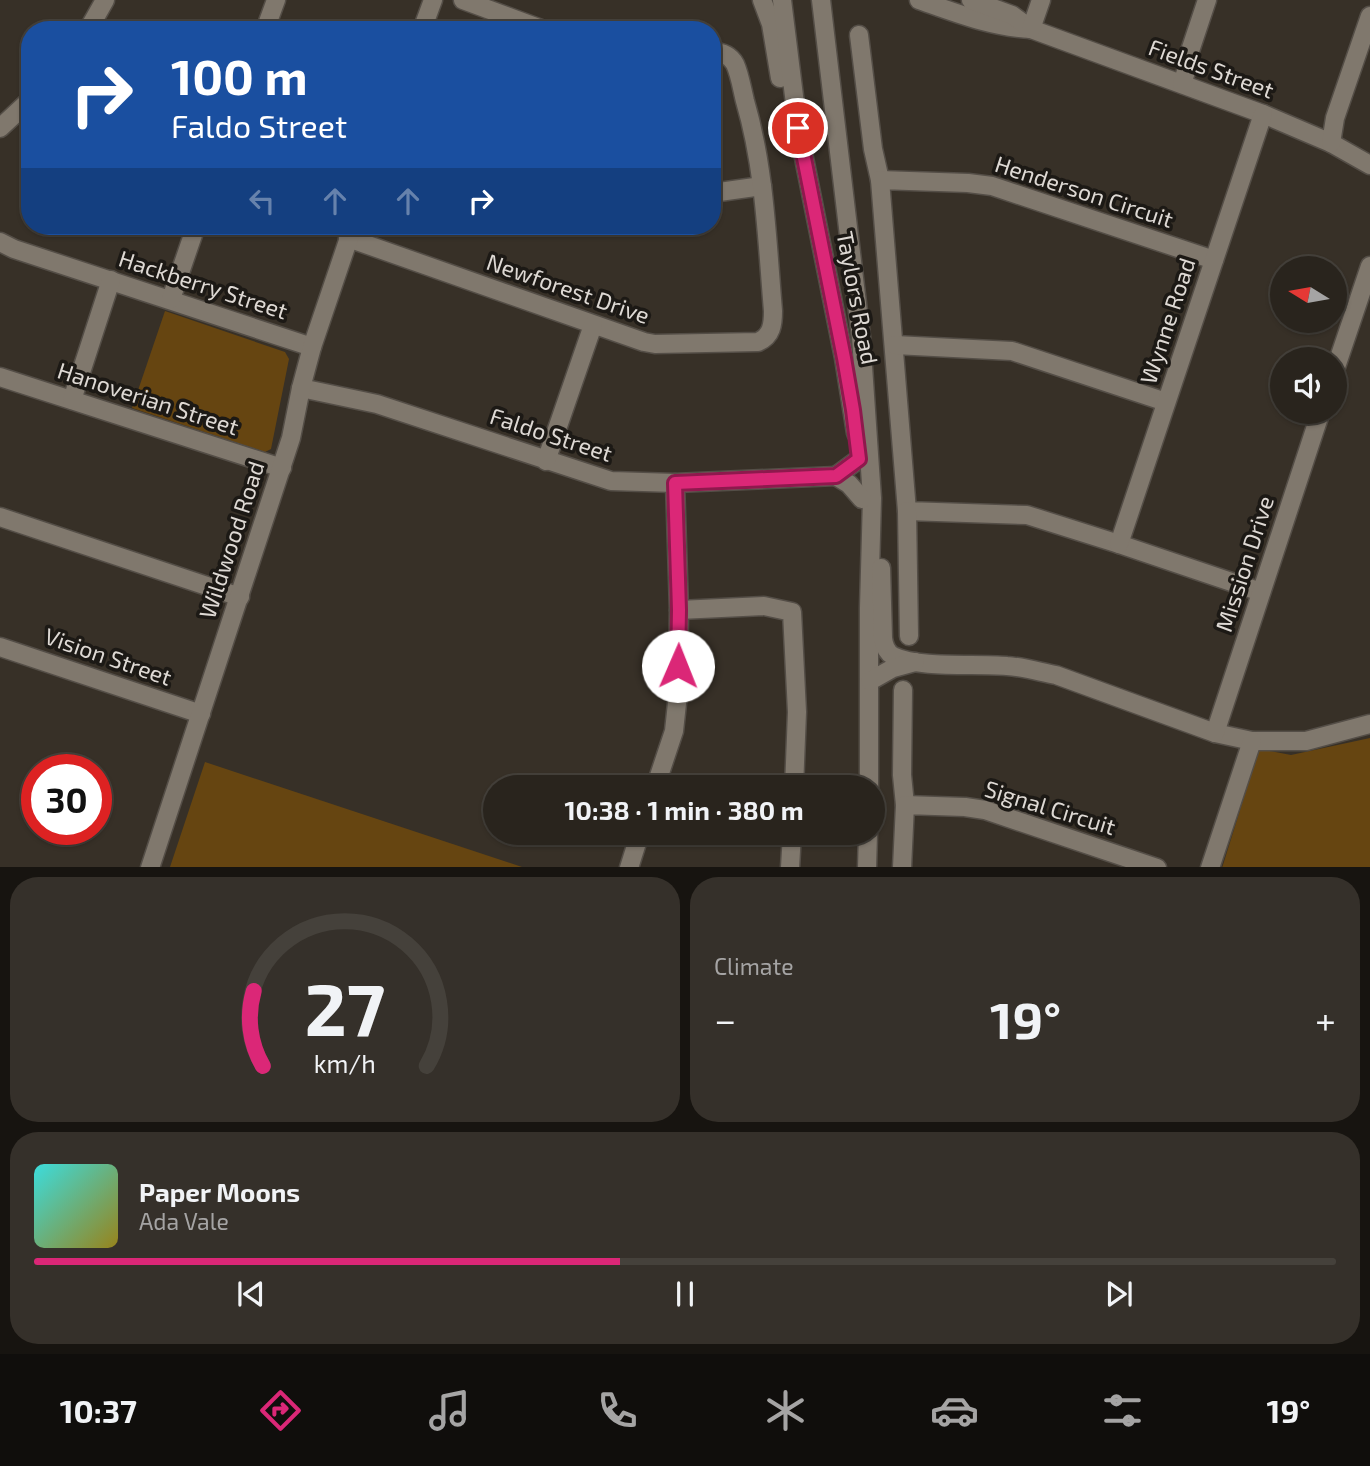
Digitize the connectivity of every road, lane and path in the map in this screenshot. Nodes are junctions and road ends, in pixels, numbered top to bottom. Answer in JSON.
{"nodes":[{"id":1,"x":105,"y":0,"type":"edge"},
{"id":2,"x":276,"y":0,"type":"edge"},
{"id":3,"x":433,"y":0,"type":"edge"},
{"id":4,"x":463,"y":0,"type":"edge"},
{"id":5,"x":762,"y":0,"type":"edge"},
{"id":6,"x":782,"y":0,"type":"edge"},
{"id":7,"x":919,"y":0,"type":"edge"},
{"id":8,"x":971,"y":0,"type":"edge"},
{"id":9,"x":1041,"y":0,"type":"edge"},
{"id":10,"x":1207,"y":0,"type":"edge"},
{"id":11,"x":826,"y":3,"type":"edge"},
{"id":12,"x":1370,"y":16,"type":"edge"},
{"id":13,"x":93,"y":21,"type":"edge"},
{"id":14,"x":268,"y":21,"type":"edge"},
{"id":15,"x":425,"y":21,"type":"edge"},
{"id":16,"x":520,"y":21,"type":"edge"},
{"id":17,"x":1031,"y":29,"type":"junction"},
{"id":18,"x":859,"y":35,"type":"dead end"},
{"id":19,"x":721,"y":53,"type":"edge"},
{"id":20,"x":1182,"y":84,"type":"junction"},
{"id":21,"x":21,"y":108,"type":"edge"},
{"id":22,"x":1263,"y":114,"type":"junction"},
{"id":23,"x":0,"y":128,"type":"edge"},
{"id":24,"x":798,"y":128,"type":"junction"},
{"id":25,"x":1331,"y":143,"type":"junction"},
{"id":26,"x":1370,"y":165,"type":"edge"},
{"id":27,"x":880,"y":180,"type":"junction"},
{"id":28,"x":762,"y":186,"type":"junction"},
{"id":29,"x":721,"y":192,"type":"edge"},
{"id":30,"x":194,"y":235,"type":"edge"},
{"id":31,"x":350,"y":235,"type":"edge"},
{"id":32,"x":359,"y":235,"type":"edge"},
{"id":33,"x":0,"y":242,"type":"edge"},
{"id":34,"x":1214,"y":260,"type":"junction"},
{"id":35,"x":1370,"y":266,"type":"edge"},
{"id":36,"x":111,"y":280,"type":"junction"},
{"id":37,"x":170,"y":299,"type":"junction"},
{"id":38,"x":593,"y":325,"type":"junction"},
{"id":39,"x":895,"y":345,"type":"junction"},
{"id":40,"x":312,"y":347,"type":"junction"},
{"id":41,"x":1343,"y":347,"type":"edge"},
{"id":42,"x":0,"y":377,"type":"edge"},
{"id":43,"x":300,"y":388,"type":"junction"},
{"id":44,"x":72,"y":400,"type":"junction"},
{"id":45,"x":1166,"y":402,"type":"junction"},
{"id":46,"x":1317,"y":424,"type":"edge"},
{"id":47,"x":859,"y":459,"type":"junction"},
{"id":48,"x":546,"y":461,"type":"junction"},
{"id":49,"x":282,"y":468,"type":"junction"},
{"id":50,"x":836,"y":476,"type":"junction"},
{"id":51,"x":675,"y":483,"type":"junction"},
{"id":52,"x":867,"y":498,"type":"junction"},
{"id":53,"x":907,"y":511,"type":"junction"},
{"id":54,"x":0,"y":517,"type":"edge"},
{"id":55,"x":1119,"y":544,"type":"junction"},
{"id":56,"x":1261,"y":592,"type":"junction"},
{"id":57,"x":240,"y":597,"type":"junction"},
{"id":58,"x":679,"y":610,"type":"junction"},
{"id":59,"x":909,"y":636,"type":"dead end"},
{"id":60,"x":0,"y":647,"type":"edge"},
{"id":61,"x":915,"y":662,"type":"junction"},
{"id":62,"x":870,"y":681,"type":"junction"},
{"id":63,"x":903,"y":690,"type":"dead end"},
{"id":64,"x":201,"y":714,"type":"junction"},
{"id":65,"x":1370,"y":724,"type":"edge"},
{"id":66,"x":1215,"y":733,"type":"junction"},
{"id":67,"x":1252,"y":741,"type":"junction"},
{"id":68,"x":659,"y":775,"type":"edge"},
{"id":69,"x":795,"y":775,"type":"edge"},
{"id":70,"x":869,"y":775,"type":"edge"},
{"id":71,"x":905,"y":805,"type":"junction"},
{"id":72,"x":636,"y":845,"type":"edge"},
{"id":73,"x":791,"y":845,"type":"edge"},
{"id":74,"x":868,"y":845,"type":"edge"},
{"id":75,"x":150,"y":867,"type":"edge"},
{"id":76,"x":629,"y":867,"type":"edge"},
{"id":77,"x":790,"y":867,"type":"edge"},
{"id":78,"x":867,"y":867,"type":"edge"},
{"id":79,"x":902,"y":867,"type":"edge"},
{"id":80,"x":1157,"y":867,"type":"edge"},
{"id":81,"x":1210,"y":867,"type":"edge"}],
"edges":[{"from":1,"to":13,"type":"street"},
{"from":2,"to":14,"type":"street"},
{"from":3,"to":15,"type":"street"},
{"from":4,"to":16,"type":"street"},
{"from":5,"to":24,"type":"street"},
{"from":6,"to":24,"type":"street","name":"Taylors Road"},
{"from":7,"to":17,"type":"street","name":"Fields Street"},
{"from":8,"to":17,"type":"street","name":"Fields Street"},
{"from":9,"to":17,"type":"street"},
{"from":10,"to":20,"type":"street"},
{"from":11,"to":52,"type":"street","name":"Taylors Road"},
{"from":12,"to":25,"type":"street"},
{"from":17,"to":20,"type":"street","name":"Fields Street"},
{"from":18,"to":27,"type":"street"},
{"from":19,"to":28,"type":"street","name":"Newforest Drive"},
{"from":20,"to":22,"type":"street","name":"Fields Street"},
{"from":21,"to":23,"type":"street"},
{"from":22,"to":25,"type":"street","name":"Fields Street"},
{"from":22,"to":34,"type":"street","name":"Wynne Road"},
{"from":24,"to":47,"type":"street","name":"Taylors Road"},
{"from":25,"to":26,"type":"street","name":"Fields Street"},
{"from":27,"to":34,"type":"street","name":"Henderson Circuit"},
{"from":27,"to":39,"type":"street"},
{"from":28,"to":29,"type":"street"},
{"from":28,"to":38,"type":"street","name":"Newforest Drive"},
{"from":30,"to":37,"type":"street"},
{"from":31,"to":40,"type":"street","name":"Wildwood Road"},
{"from":32,"to":38,"type":"street","name":"Newforest Drive"},
{"from":33,"to":36,"type":"street","name":"Hackberry Street"},
{"from":34,"to":45,"type":"street","name":"Wynne Road"},
{"from":35,"to":41,"type":"street"},
{"from":36,"to":37,"type":"street","name":"Hackberry Street"},
{"from":36,"to":44,"type":"street"},
{"from":37,"to":40,"type":"street","name":"Hackberry Street"},
{"from":38,"to":48,"type":"street"},
{"from":39,"to":45,"type":"street"},
{"from":39,"to":53,"type":"street"},
{"from":40,"to":43,"type":"street","name":"Wildwood Road"},
{"from":42,"to":44,"type":"street","name":"Hanoverian Street"},
{"from":43,"to":48,"type":"street","name":"Faldo Street"},
{"from":43,"to":49,"type":"street","name":"Wildwood Road"},
{"from":44,"to":49,"type":"street","name":"Hanoverian Street"},
{"from":45,"to":55,"type":"street","name":"Wynne Road"},
{"from":46,"to":56,"type":"street","name":"Mission Drive"},
{"from":47,"to":50,"type":"street"},
{"from":47,"to":52,"type":"street","name":"Taylors Road"},
{"from":48,"to":51,"type":"street","name":"Faldo Street"},
{"from":49,"to":57,"type":"street","name":"Wildwood Road"},
{"from":50,"to":51,"type":"street","name":"Faldo Street"},
{"from":50,"to":52,"type":"street"},
{"from":51,"to":58,"type":"street"},
{"from":52,"to":61,"type":"street"},
{"from":52,"to":62,"type":"street","name":"Taylors Road"},
{"from":53,"to":55,"type":"street"},
{"from":53,"to":59,"type":"street"},
{"from":54,"to":57,"type":"street"},
{"from":55,"to":56,"type":"street"},
{"from":56,"to":66,"type":"street","name":"Mission Drive"},
{"from":57,"to":64,"type":"street","name":"Wildwood Road"},
{"from":58,"to":68,"type":"street"},
{"from":58,"to":69,"type":"street"},
{"from":60,"to":64,"type":"street","name":"Vision Street"},
{"from":61,"to":62,"type":"street"},
{"from":61,"to":66,"type":"street"},
{"from":62,"to":70,"type":"street","name":"Taylors Road"},
{"from":63,"to":71,"type":"street"},
{"from":64,"to":75,"type":"street","name":"Wildwood Road"},
{"from":65,"to":67,"type":"street"},
{"from":66,"to":67,"type":"street"},
{"from":67,"to":81,"type":"street"},
{"from":71,"to":79,"type":"street"},
{"from":71,"to":80,"type":"street","name":"Signal Circuit"},
{"from":72,"to":76,"type":"street"},
{"from":73,"to":77,"type":"street"},
{"from":74,"to":78,"type":"street"}]}
